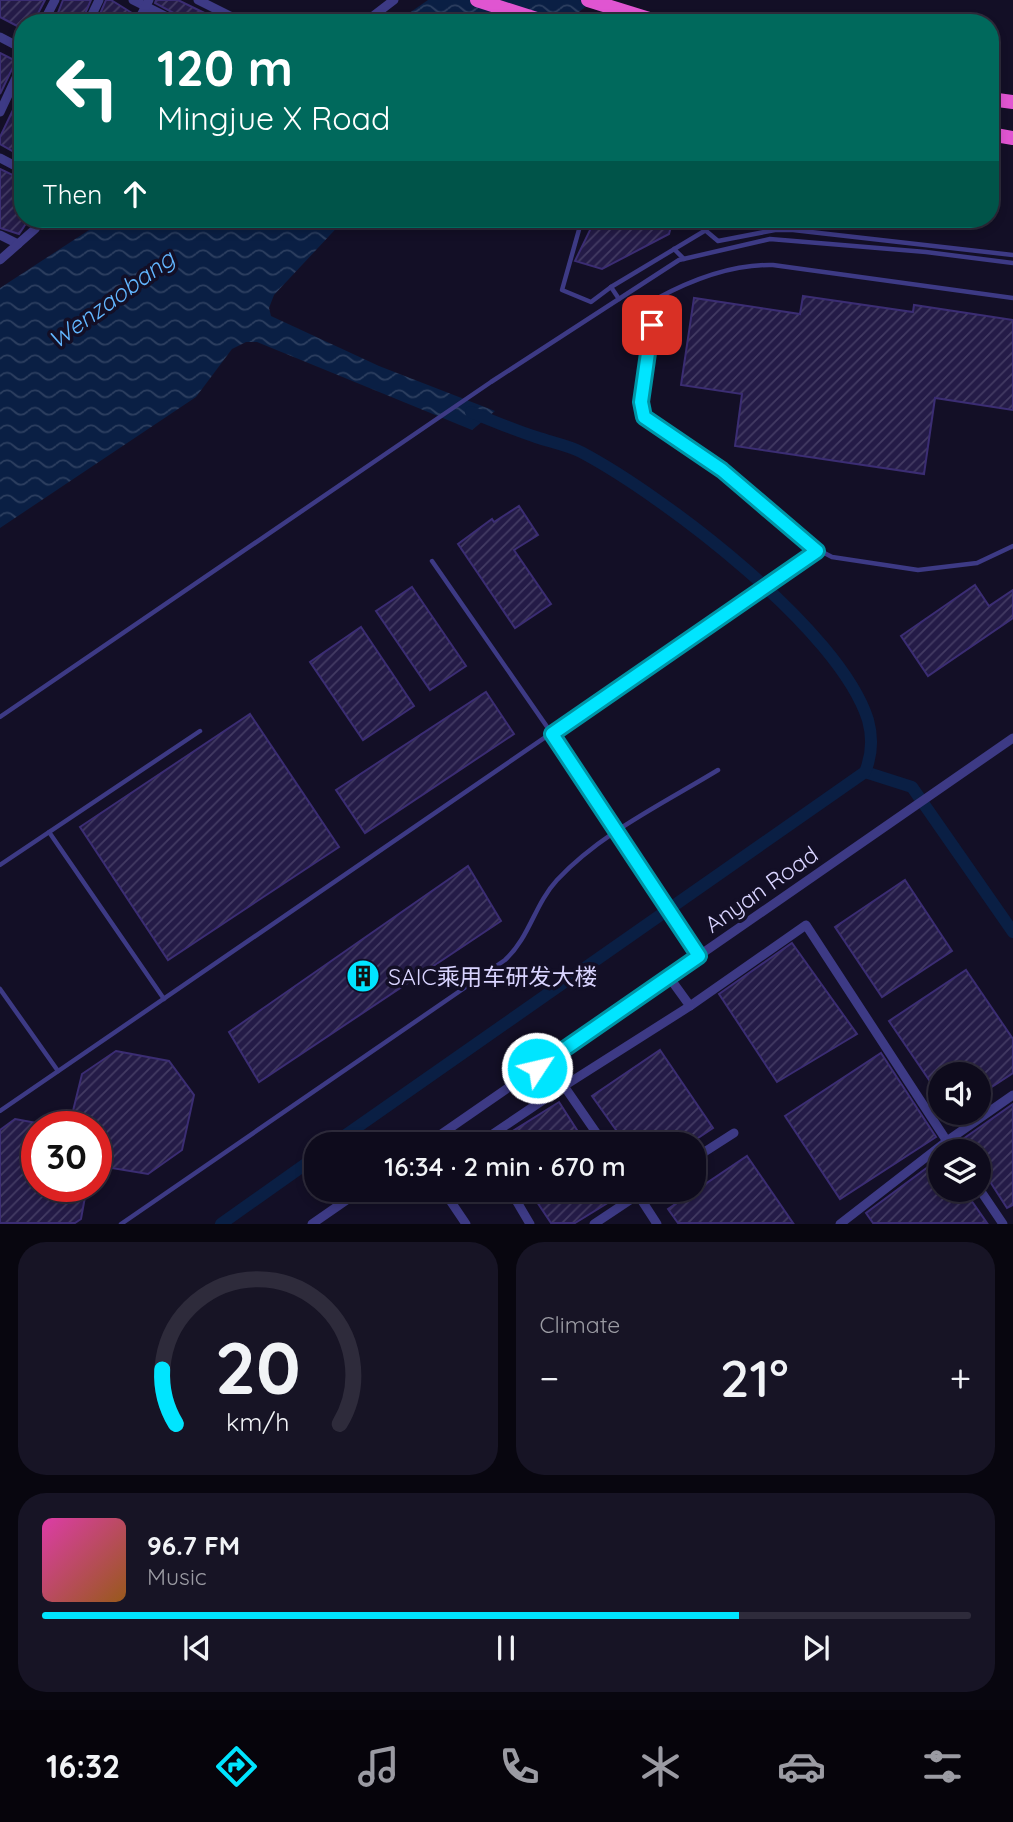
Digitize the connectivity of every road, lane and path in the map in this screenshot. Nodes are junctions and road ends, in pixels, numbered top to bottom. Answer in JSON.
{"nodes":[{"id":1,"x":133,"y":0,"type":"edge"},
{"id":2,"x":198,"y":0,"type":"edge"},
{"id":3,"x":394,"y":0,"type":"edge"},
{"id":4,"x":477,"y":0,"type":"edge"},
{"id":5,"x":588,"y":0,"type":"edge"},
{"id":6,"x":147,"y":3,"type":"edge"},
{"id":7,"x":165,"y":14,"type":"edge"},
{"id":8,"x":222,"y":14,"type":"edge"},
{"id":9,"x":376,"y":14,"type":"edge"},
{"id":10,"x":521,"y":14,"type":"edge"},
{"id":11,"x":633,"y":14,"type":"edge"},
{"id":12,"x":14,"y":82,"type":"edge"},
{"id":13,"x":0,"y":112,"type":"edge"},
{"id":14,"x":36,"y":228,"type":"edge"},
{"id":15,"x":579,"y":228,"type":"edge"},
{"id":16,"x":703,"y":228,"type":"edge"},
{"id":17,"x":706,"y":230,"type":"junction"},
{"id":18,"x":0,"y":235,"type":"edge"},
{"id":19,"x":18,"y":244,"type":"junction"},
{"id":20,"x":674,"y":249,"type":"junction"},
{"id":21,"x":1013,"y":255,"type":"edge"},
{"id":22,"x":684,"y":259,"type":"junction"},
{"id":23,"x":0,"y":260,"type":"edge"},
{"id":24,"x":1013,"y":264,"type":"edge"},
{"id":25,"x":611,"y":287,"type":"junction"},
{"id":26,"x":1013,"y":298,"type":"edge"},
{"id":27,"x":619,"y":299,"type":"junction"},
{"id":28,"x":1013,"y":546,"type":"edge"},
{"id":29,"x":817,"y":551,"type":"junction"},
{"id":30,"x":432,"y":561,"type":"dead end"},
{"id":31,"x":0,"y":718,"type":"edge"},
{"id":32,"x":200,"y":730,"type":"dead end"},
{"id":33,"x":552,"y":734,"type":"junction"},
{"id":34,"x":1013,"y":737,"type":"edge"},
{"id":35,"x":718,"y":770,"type":"dead end"},
{"id":36,"x":49,"y":832,"type":"junction"},
{"id":37,"x":617,"y":833,"type":"junction"},
{"id":38,"x":0,"y":865,"type":"edge"},
{"id":39,"x":699,"y":956,"type":"junction"},
{"id":40,"x":669,"y":977,"type":"junction"},
{"id":41,"x":0,"y":989,"type":"edge"},
{"id":42,"x":164,"y":999,"type":"junction"},
{"id":43,"x":690,"y":1006,"type":"junction"},
{"id":44,"x":58,"y":1072,"type":"junction"},
{"id":45,"x":564,"y":1087,"type":"junction"},
{"id":46,"x":1013,"y":1095,"type":"edge"},
{"id":47,"x":0,"y":1111,"type":"edge"},
{"id":48,"x":444,"y":1132,"type":"edge"},
{"id":49,"x":496,"y":1132,"type":"edge"},
{"id":50,"x":596,"y":1132,"type":"edge"},
{"id":51,"x":734,"y":1133,"type":"dead end"},
{"id":52,"x":946,"y":1139,"type":"edge"},
{"id":53,"x":950,"y":1139,"type":"edge"},
{"id":54,"x":706,"y":1151,"type":"edge"},
{"id":55,"x":928,"y":1156,"type":"edge"},
{"id":56,"x":343,"y":1202,"type":"edge"},
{"id":57,"x":451,"y":1202,"type":"edge"},
{"id":58,"x":517,"y":1202,"type":"edge"},
{"id":59,"x":624,"y":1202,"type":"edge"},
{"id":60,"x":644,"y":1202,"type":"edge"},
{"id":61,"x":988,"y":1202,"type":"edge"},
{"id":62,"x":121,"y":1223,"type":"edge"},
{"id":63,"x":312,"y":1223,"type":"edge"},
{"id":64,"x":466,"y":1223,"type":"edge"},
{"id":65,"x":530,"y":1223,"type":"edge"},
{"id":66,"x":594,"y":1223,"type":"edge"},
{"id":67,"x":656,"y":1223,"type":"edge"},
{"id":68,"x":840,"y":1223,"type":"edge"},
{"id":69,"x":1003,"y":1223,"type":"edge"}],
"edges":[{"from":1,"to":6,"type":"street"},
{"from":2,"to":8,"type":"street"},
{"from":3,"to":9,"type":"street"},
{"from":4,"to":10,"type":"highway"},
{"from":5,"to":11,"type":"highway"},
{"from":6,"to":7,"type":"street"},
{"from":12,"to":13,"type":"street"},
{"from":14,"to":19,"type":"street"},
{"from":15,"to":25,"type":"lane"},
{"from":16,"to":17,"type":"lane"},
{"from":17,"to":20,"type":"lane"},
{"from":17,"to":21,"type":"lane"},
{"from":18,"to":19,"type":"street"},
{"from":19,"to":23,"type":"street"},
{"from":20,"to":22,"type":"lane"},
{"from":20,"to":25,"type":"lane"},
{"from":22,"to":24,"type":"lane"},
{"from":22,"to":27,"type":"lane"},
{"from":25,"to":27,"type":"lane"},
{"from":26,"to":29,"type":"lane"},
{"from":27,"to":31,"type":"lane"},
{"from":28,"to":29,"type":"lane"},
{"from":29,"to":33,"type":"lane"},
{"from":30,"to":33,"type":"lane"},
{"from":32,"to":36,"type":"lane"},
{"from":33,"to":37,"type":"lane"},
{"from":33,"to":42,"type":"lane"},
{"from":34,"to":39,"type":"street","name":"Anyan Road"},
{"from":35,"to":37,"type":"lane"},
{"from":36,"to":38,"type":"lane"},
{"from":36,"to":42,"type":"lane"},
{"from":37,"to":39,"type":"lane"},
{"from":37,"to":62,"type":"lane"},
{"from":39,"to":40,"type":"street","name":"Anyan Road"},
{"from":40,"to":43,"type":"street"},
{"from":40,"to":48,"type":"street","name":"Anyan Road"},
{"from":41,"to":44,"type":"lane"},
{"from":42,"to":44,"type":"lane"},
{"from":43,"to":45,"type":"street"},
{"from":43,"to":52,"type":"street"},
{"from":44,"to":47,"type":"lane"},
{"from":45,"to":49,"type":"street"},
{"from":45,"to":50,"type":"street"},
{"from":46,"to":53,"type":"street"},
{"from":51,"to":54,"type":"street"},
{"from":55,"to":68,"type":"street"},
{"from":56,"to":63,"type":"street"},
{"from":57,"to":64,"type":"street"},
{"from":58,"to":65,"type":"street"},
{"from":59,"to":66,"type":"street"},
{"from":60,"to":67,"type":"street"},
{"from":61,"to":69,"type":"street"}]}
